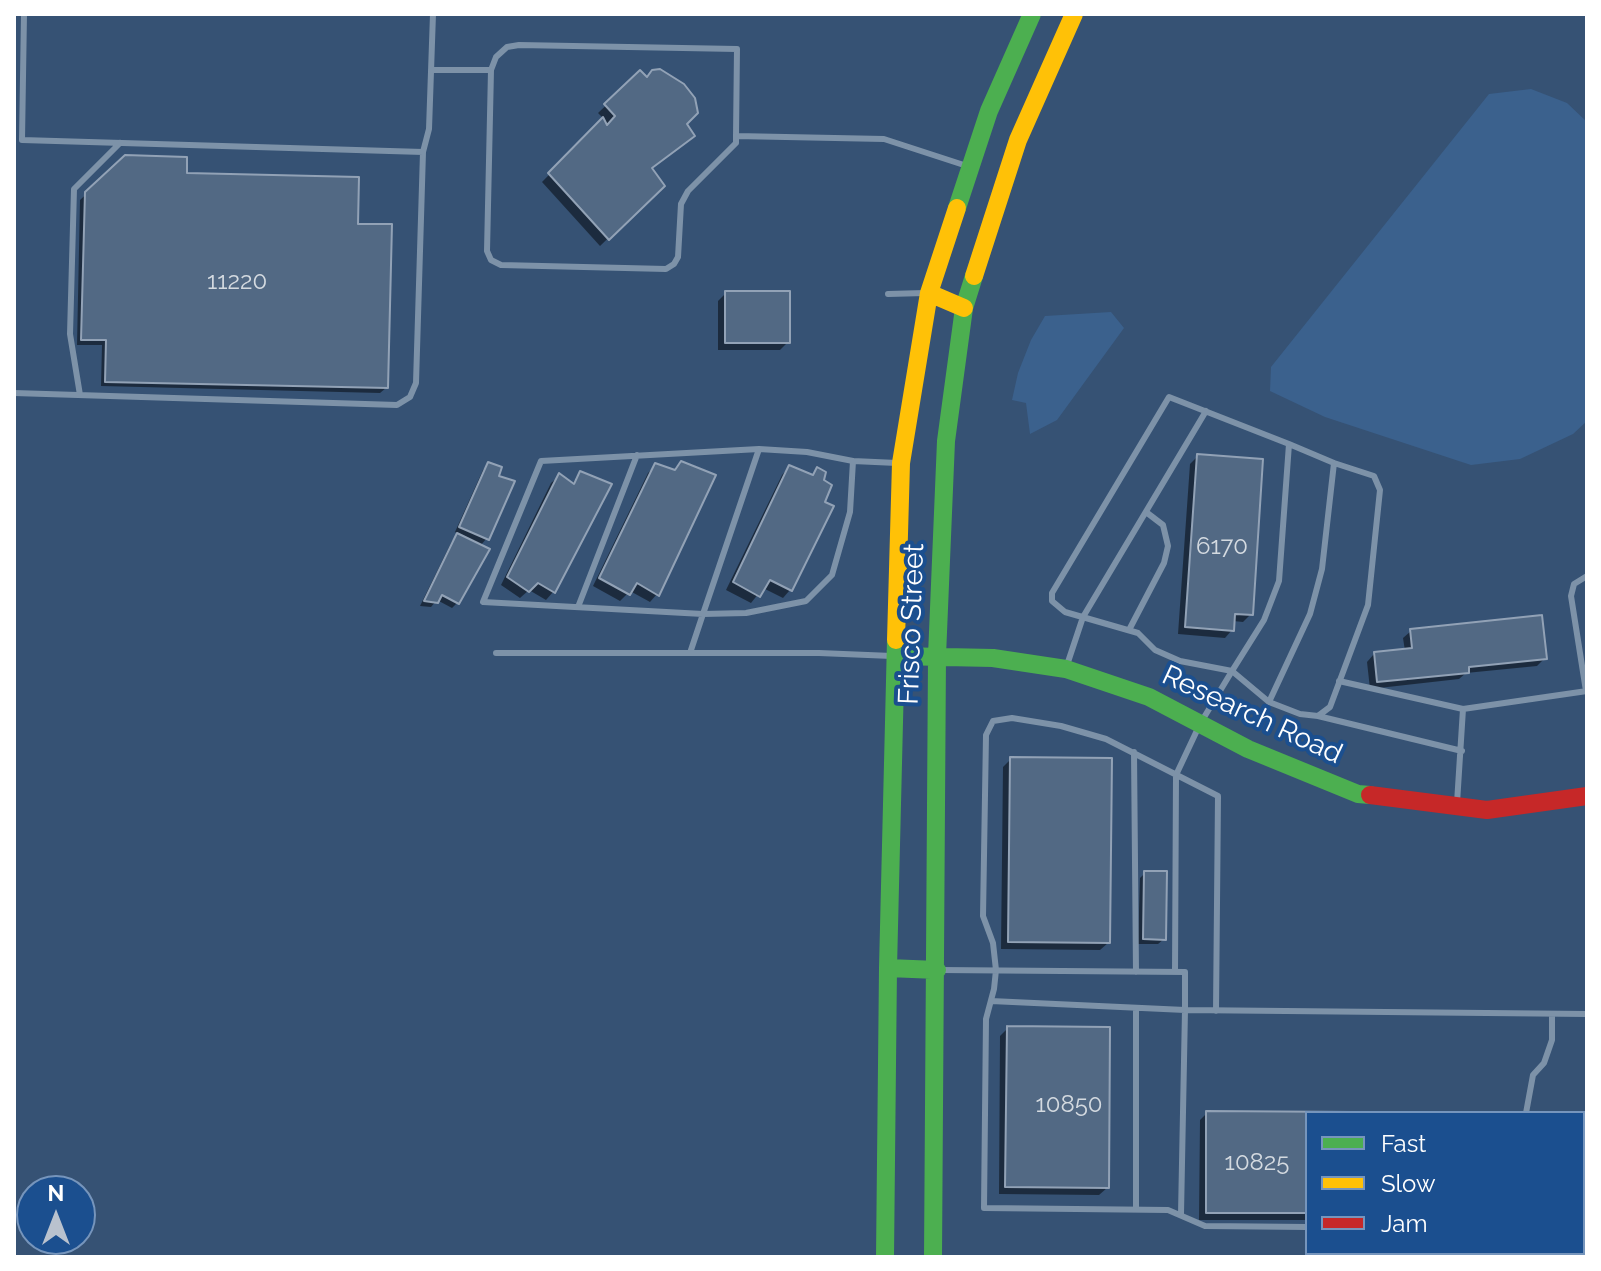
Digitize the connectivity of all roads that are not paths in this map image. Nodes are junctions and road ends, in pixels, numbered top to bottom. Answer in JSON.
{"nodes":[{"id":1,"x":24,"y":14,"type":"edge"},
{"id":2,"x":433,"y":14,"type":"edge"},
{"id":3,"x":1032,"y":14,"type":"edge"},
{"id":4,"x":1074,"y":14,"type":"edge"},
{"id":5,"x":431,"y":70,"type":"junction"},
{"id":6,"x":491,"y":70,"type":"junction"},
{"id":7,"x":18,"y":85,"type":"edge"},
{"id":8,"x":736,"y":136,"type":"junction"},
{"id":9,"x":120,"y":143,"type":"junction"},
{"id":10,"x":423,"y":152,"type":"junction"},
{"id":11,"x":970,"y":167,"type":"junction"},
{"id":12,"x":929,"y":293,"type":"junction"},
{"id":13,"x":888,"y":294,"type":"dead end"},
{"id":14,"x":964,"y":308,"type":"junction"},
{"id":15,"x":14,"y":393,"type":"edge"},
{"id":16,"x":80,"y":395,"type":"junction"},
{"id":17,"x":1206,"y":411,"type":"junction"},
{"id":18,"x":1289,"y":444,"type":"junction"},
{"id":19,"x":759,"y":449,"type":"junction"},
{"id":20,"x":637,"y":455,"type":"junction"},
{"id":21,"x":853,"y":461,"type":"junction"},
{"id":22,"x":901,"y":463,"type":"junction"},
{"id":23,"x":1334,"y":463,"type":"junction"},
{"id":24,"x":1146,"y":512,"type":"junction"},
{"id":25,"x":1587,"y":576,"type":"edge"},
{"id":26,"x":578,"y":607,"type":"junction"},
{"id":27,"x":703,"y":614,"type":"junction"},
{"id":28,"x":1083,"y":617,"type":"junction"},
{"id":29,"x":1129,"y":630,"type":"junction"},
{"id":30,"x":496,"y":653,"type":"dead end"},
{"id":31,"x":690,"y":653,"type":"junction"},
{"id":32,"x":896,"y":656,"type":"junction"},
{"id":33,"x":937,"y":656,"type":"junction"},
{"id":34,"x":1066,"y":669,"type":"junction"},
{"id":35,"x":1232,"y":671,"type":"junction"},
{"id":36,"x":1339,"y":681,"type":"junction"},
{"id":37,"x":1586,"y":691,"type":"edge"},
{"id":38,"x":1269,"y":702,"type":"junction"},
{"id":39,"x":1463,"y":709,"type":"junction"},
{"id":40,"x":1318,"y":716,"type":"junction"},
{"id":41,"x":1200,"y":724,"type":"junction"},
{"id":42,"x":1462,"y":751,"type":"junction"},
{"id":43,"x":1134,"y":752,"type":"junction"},
{"id":44,"x":1176,"y":775,"type":"junction"},
{"id":45,"x":1587,"y":796,"type":"edge"},
{"id":46,"x":1456,"y":806,"type":"junction"},
{"id":47,"x":888,"y":968,"type":"junction"},
{"id":48,"x":937,"y":970,"type":"junction"},
{"id":49,"x":996,"y":970,"type":"junction"},
{"id":50,"x":1136,"y":972,"type":"junction"},
{"id":51,"x":1175,"y":972,"type":"junction"},
{"id":52,"x":991,"y":1001,"type":"junction"},
{"id":53,"x":1136,"y":1008,"type":"junction"},
{"id":54,"x":1185,"y":1010,"type":"junction"},
{"id":55,"x":1216,"y":1011,"type":"junction"},
{"id":56,"x":1552,"y":1014,"type":"junction"},
{"id":57,"x":1587,"y":1014,"type":"edge"},
{"id":58,"x":1526,"y":1111,"type":"edge"},
{"id":59,"x":1136,"y":1209,"type":"junction"},
{"id":60,"x":1181,"y":1214,"type":"junction"},
{"id":61,"x":1305,"y":1227,"type":"edge"},
{"id":62,"x":885,"y":1257,"type":"edge"},
{"id":63,"x":933,"y":1257,"type":"edge"}],
"edges":[{"from":1,"to":7,"type":"lane"},
{"from":2,"to":5,"type":"lane"},
{"from":3,"to":11,"type":"street","name":"Frisco Street"},
{"from":4,"to":14,"type":"street","name":"Frisco Street"},
{"from":5,"to":6,"type":"lane"},
{"from":5,"to":10,"type":"lane"},
{"from":6,"to":8,"type":"lane"},
{"from":6,"to":8,"type":"lane"},
{"from":7,"to":9,"type":"lane"},
{"from":8,"to":11,"type":"lane"},
{"from":9,"to":10,"type":"lane"},
{"from":9,"to":16,"type":"lane"},
{"from":10,"to":16,"type":"lane"},
{"from":11,"to":12,"type":"street","name":"Frisco Street"},
{"from":12,"to":13,"type":"lane"},
{"from":12,"to":14,"type":"street"},
{"from":12,"to":22,"type":"street","name":"Frisco Street"},
{"from":14,"to":33,"type":"street","name":"Frisco Street"},
{"from":15,"to":16,"type":"lane"},
{"from":17,"to":18,"type":"lane"},
{"from":17,"to":24,"type":"lane"},
{"from":17,"to":28,"type":"lane"},
{"from":18,"to":23,"type":"lane"},
{"from":18,"to":35,"type":"lane"},
{"from":19,"to":20,"type":"lane"},
{"from":19,"to":21,"type":"lane"},
{"from":19,"to":27,"type":"lane"},
{"from":20,"to":26,"type":"lane"},
{"from":20,"to":26,"type":"lane"},
{"from":21,"to":22,"type":"lane"},
{"from":21,"to":27,"type":"lane"},
{"from":22,"to":32,"type":"street","name":"Frisco Street"},
{"from":23,"to":36,"type":"lane"},
{"from":23,"to":38,"type":"lane"},
{"from":24,"to":28,"type":"lane"},
{"from":24,"to":29,"type":"lane"},
{"from":25,"to":37,"type":"lane"},
{"from":26,"to":27,"type":"lane"},
{"from":27,"to":31,"type":"lane"},
{"from":28,"to":29,"type":"lane"},
{"from":28,"to":34,"type":"lane"},
{"from":29,"to":35,"type":"lane"},
{"from":30,"to":31,"type":"lane"},
{"from":31,"to":32,"type":"lane"},
{"from":32,"to":33,"type":"street","name":"Research Road"},
{"from":32,"to":47,"type":"street","name":"Frisco Street"},
{"from":33,"to":34,"type":"street","name":"Research Road"},
{"from":33,"to":48,"type":"street","name":"Frisco Street"},
{"from":34,"to":41,"type":"street","name":"Research Road"},
{"from":35,"to":38,"type":"lane"},
{"from":35,"to":41,"type":"lane"},
{"from":36,"to":39,"type":"lane"},
{"from":36,"to":40,"type":"lane"},
{"from":37,"to":39,"type":"lane"},
{"from":38,"to":40,"type":"lane"},
{"from":39,"to":42,"type":"lane"},
{"from":40,"to":42,"type":"lane"},
{"from":41,"to":44,"type":"lane"},
{"from":41,"to":46,"type":"street","name":"Research Road"},
{"from":42,"to":46,"type":"lane"},
{"from":43,"to":44,"type":"lane"},
{"from":43,"to":49,"type":"lane"},
{"from":43,"to":50,"type":"lane"},
{"from":44,"to":51,"type":"lane"},
{"from":44,"to":55,"type":"lane"},
{"from":45,"to":46,"type":"street","name":"Research Road"},
{"from":47,"to":48,"type":"street"},
{"from":47,"to":62,"type":"street","name":"Frisco Street"},
{"from":48,"to":49,"type":"lane"},
{"from":48,"to":63,"type":"street","name":"Frisco Street"},
{"from":49,"to":50,"type":"lane"},
{"from":49,"to":52,"type":"lane"},
{"from":50,"to":51,"type":"lane"},
{"from":51,"to":54,"type":"lane"},
{"from":52,"to":53,"type":"lane"},
{"from":52,"to":59,"type":"lane"},
{"from":53,"to":54,"type":"lane"},
{"from":53,"to":59,"type":"lane"},
{"from":54,"to":55,"type":"lane"},
{"from":54,"to":60,"type":"lane"},
{"from":55,"to":56,"type":"lane"},
{"from":56,"to":57,"type":"lane"},
{"from":56,"to":58,"type":"lane"},
{"from":59,"to":60,"type":"lane"},
{"from":60,"to":61,"type":"lane"}]}
